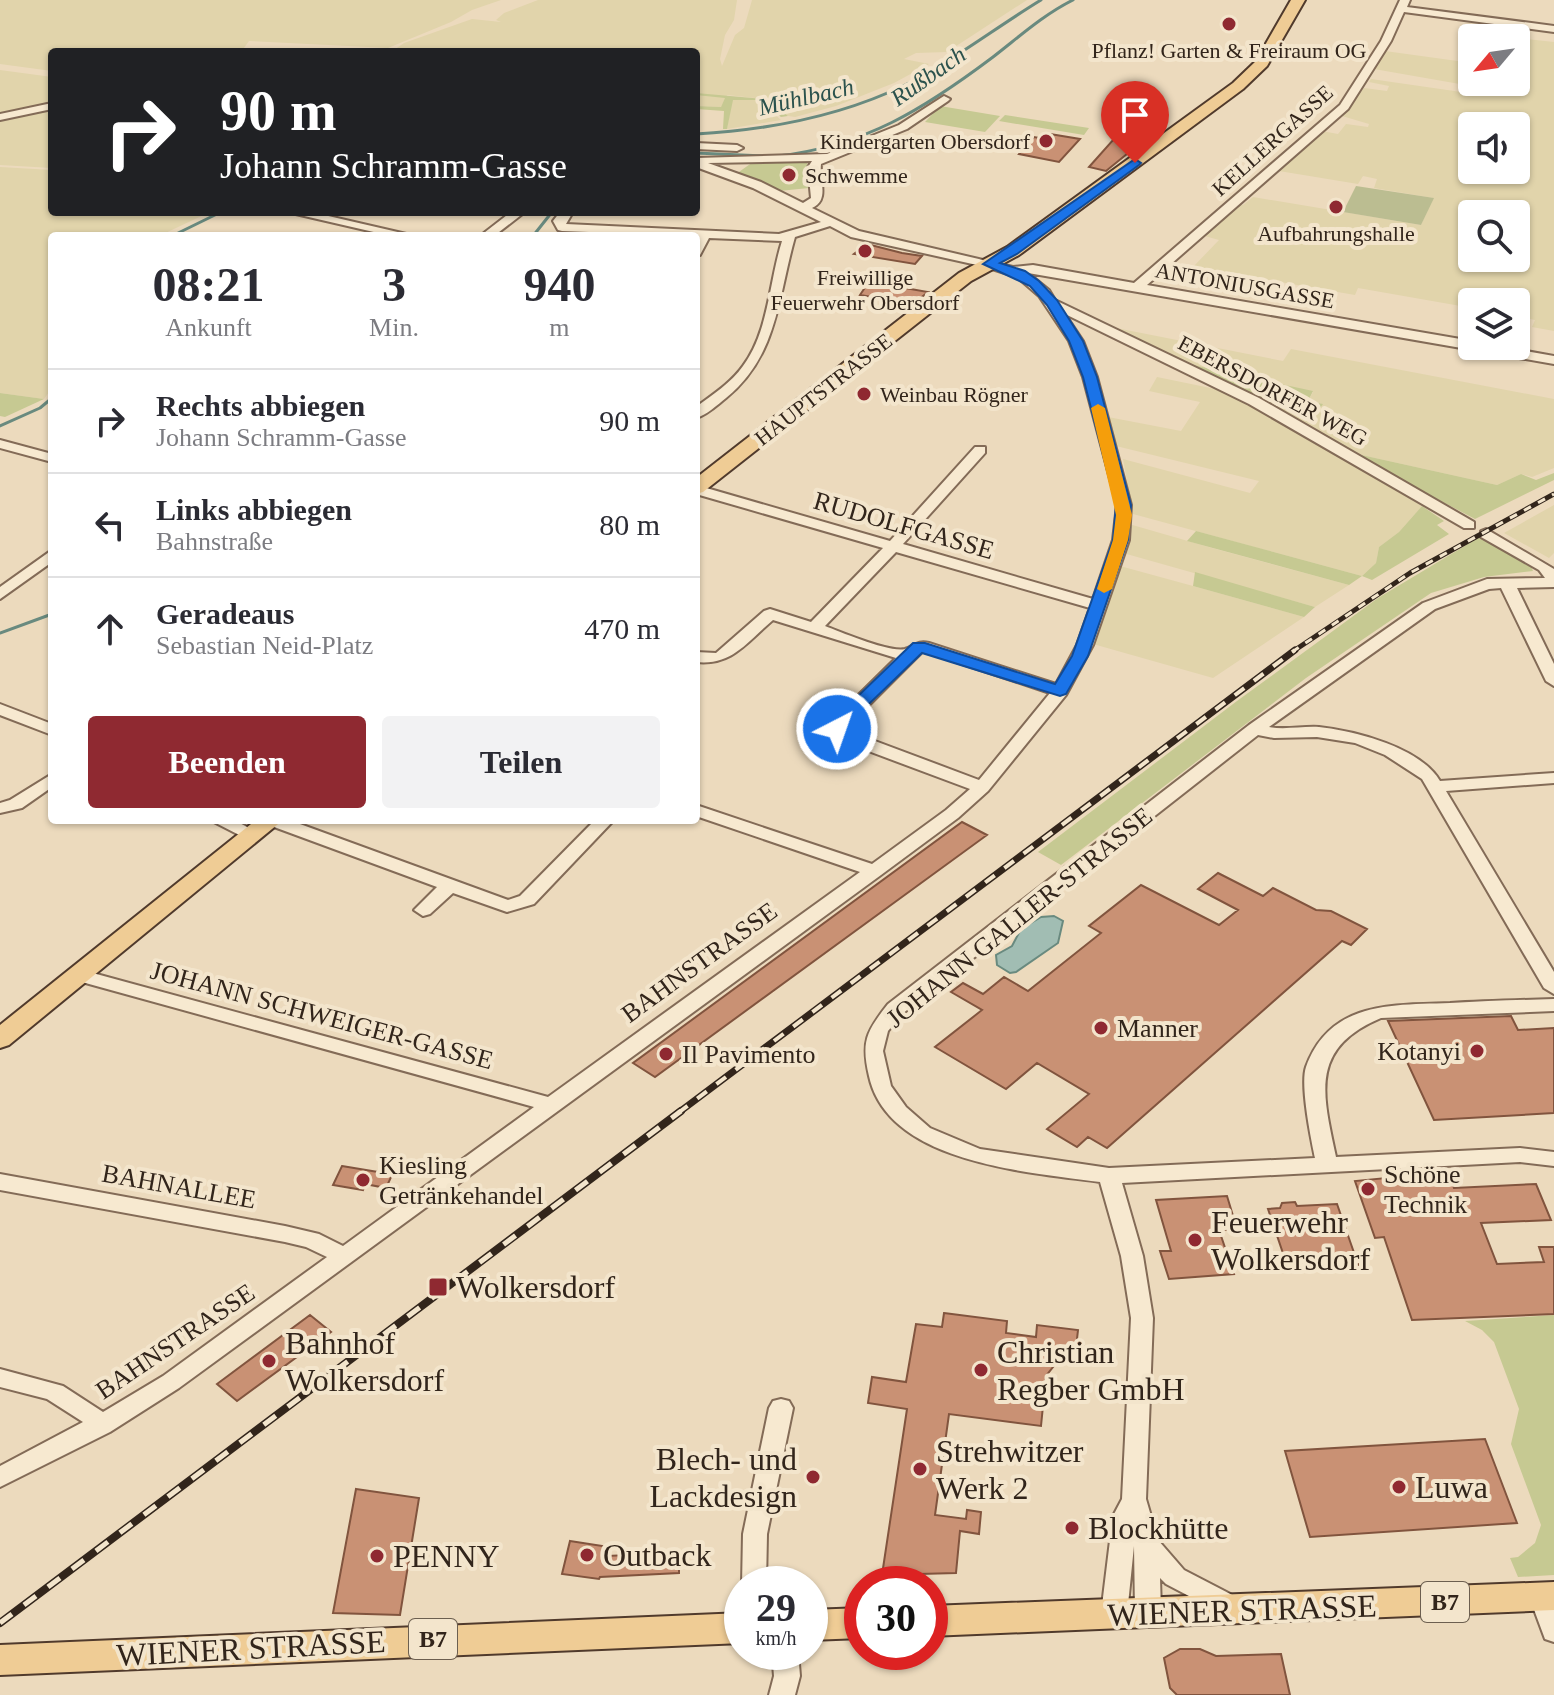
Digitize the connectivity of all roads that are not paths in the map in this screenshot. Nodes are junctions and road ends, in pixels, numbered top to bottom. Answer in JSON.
{"nodes":[{"id":1,"x":1298,"y":0,"type":"edge"},
{"id":2,"x":1404,"y":4,"type":"edge"},
{"id":3,"x":1554,"y":29,"type":"edge"},
{"id":4,"x":944,"y":99,"type":"dead end"},
{"id":5,"x":48,"y":107,"type":"edge"},
{"id":6,"x":0,"y":117,"type":"edge"},
{"id":7,"x":700,"y":146,"type":"edge"},
{"id":8,"x":809,"y":148,"type":"dead end"},
{"id":9,"x":826,"y":157,"type":"junction"},
{"id":10,"x":700,"y":161,"type":"edge"},
{"id":11,"x":700,"y":163,"type":"edge"},
{"id":12,"x":802,"y":208,"type":"junction"},
{"id":13,"x":312,"y":216,"type":"edge"},
{"id":14,"x":514,"y":216,"type":"edge"},
{"id":15,"x":563,"y":216,"type":"edge"},
{"id":16,"x":829,"y":223,"type":"junction"},
{"id":17,"x":390,"y":232,"type":"edge"},
{"id":18,"x":492,"y":232,"type":"edge"},
{"id":19,"x":682,"y":232,"type":"edge"},
{"id":20,"x":700,"y":233,"type":"edge"},
{"id":21,"x":706,"y":233,"type":"junction"},
{"id":22,"x":789,"y":237,"type":"junction"},
{"id":23,"x":700,"y":244,"type":"edge"},
{"id":24,"x":999,"y":264,"type":"junction"},
{"id":25,"x":1060,"y":274,"type":"junction"},
{"id":26,"x":1137,"y":287,"type":"junction"},
{"id":27,"x":1048,"y":298,"type":"junction"},
{"id":28,"x":1458,"y":343,"type":"edge"},
{"id":29,"x":1530,"y":356,"type":"edge"},
{"id":30,"x":1554,"y":360,"type":"edge"},
{"id":31,"x":700,"y":411,"type":"edge"},
{"id":32,"x":0,"y":444,"type":"edge"},
{"id":33,"x":980,"y":450,"type":"dead end"},
{"id":34,"x":48,"y":457,"type":"edge"},
{"id":35,"x":700,"y":485,"type":"edge"},
{"id":36,"x":700,"y":489,"type":"edge"},
{"id":37,"x":1469,"y":525,"type":"dead end"},
{"id":38,"x":1486,"y":534,"type":"dead end"},
{"id":39,"x":892,"y":547,"type":"junction"},
{"id":40,"x":48,"y":558,"type":"edge"},
{"id":41,"x":1554,"y":580,"type":"edge"},
{"id":42,"x":1506,"y":582,"type":"junction"},
{"id":43,"x":0,"y":594,"type":"edge"},
{"id":44,"x":1099,"y":606,"type":"junction"},
{"id":45,"x":814,"y":628,"type":"junction"},
{"id":46,"x":909,"y":654,"type":"junction"},
{"id":47,"x":700,"y":657,"type":"edge"},
{"id":48,"x":1554,"y":681,"type":"edge"},
{"id":49,"x":1060,"y":691,"type":"junction"},
{"id":50,"x":0,"y":709,"type":"edge"},
{"id":51,"x":48,"y":728,"type":"edge"},
{"id":52,"x":1255,"y":729,"type":"junction"},
{"id":53,"x":1554,"y":778,"type":"edge"},
{"id":54,"x":48,"y":782,"type":"edge"},
{"id":55,"x":1437,"y":786,"type":"junction"},
{"id":56,"x":982,"y":787,"type":"junction"},
{"id":57,"x":0,"y":808,"type":"edge"},
{"id":58,"x":700,"y":811,"type":"edge"},
{"id":59,"x":601,"y":824,"type":"edge"},
{"id":60,"x":265,"y":825,"type":"edge"},
{"id":61,"x":875,"y":871,"type":"junction"},
{"id":62,"x":449,"y":886,"type":"junction"},
{"id":63,"x":423,"y":910,"type":"dead end"},
{"id":64,"x":78,"y":975,"type":"junction"},
{"id":65,"x":1554,"y":988,"type":"edge"},
{"id":66,"x":1554,"y":1005,"type":"edge"},
{"id":67,"x":0,"y":1039,"type":"edge"},
{"id":68,"x":551,"y":1105,"type":"junction"},
{"id":69,"x":1554,"y":1159,"type":"edge"},
{"id":70,"x":1327,"y":1166,"type":"junction"},
{"id":71,"x":1109,"y":1176,"type":"junction"},
{"id":72,"x":0,"y":1182,"type":"edge"},
{"id":73,"x":344,"y":1256,"type":"junction"},
{"id":74,"x":0,"y":1378,"type":"edge"},
{"id":75,"x":781,"y":1408,"type":"dead end"},
{"id":76,"x":102,"y":1425,"type":"junction"},
{"id":77,"x":0,"y":1477,"type":"edge"},
{"id":78,"x":1134,"y":1499,"type":"junction"},
{"id":79,"x":1147,"y":1545,"type":"junction"},
{"id":80,"x":754,"y":1566,"type":"edge"},
{"id":81,"x":1548,"y":1596,"type":"edge"},
{"id":82,"x":1235,"y":1609,"type":"junction"},
{"id":83,"x":1148,"y":1611,"type":"junction"},
{"id":84,"x":1114,"y":1614,"type":"junction"},
{"id":85,"x":948,"y":1620,"type":"edge"},
{"id":86,"x":724,"y":1629,"type":"edge"},
{"id":87,"x":1554,"y":1631,"type":"edge"},
{"id":88,"x":4,"y":1660,"type":"edge"},
{"id":89,"x":786,"y":1670,"type":"edge"},
{"id":90,"x":782,"y":1695,"type":"edge"}],
"edges":[{"from":1,"to":24,"type":"main road","name":"HAUPTSTRASSE"},
{"from":2,"to":3,"type":"street"},
{"from":2,"to":26,"type":"street","name":"KELLERGASSE"},
{"from":4,"to":9,"type":"street"},
{"from":5,"to":6,"type":"street"},
{"from":7,"to":8,"type":"street"},
{"from":9,"to":10,"type":"street"},
{"from":9,"to":12,"type":"street"},
{"from":11,"to":12,"type":"street","name":"ANTONIUSGASSE"},
{"from":12,"to":16,"type":"street","name":"ANTONIUSGASSE"},
{"from":13,"to":17,"type":"street"},
{"from":14,"to":18,"type":"street"},
{"from":15,"to":19,"type":"street"},
{"from":16,"to":22,"type":"street"},
{"from":16,"to":24,"type":"street","name":"ANTONIUSGASSE"},
{"from":20,"to":21,"type":"street"},
{"from":21,"to":22,"type":"street"},
{"from":21,"to":23,"type":"street"},
{"from":22,"to":31,"type":"street"},
{"from":24,"to":25,"type":"street","name":"ANTONIUSGASSE"},
{"from":24,"to":27,"type":"street"},
{"from":24,"to":35,"type":"main road","name":"HAUPTSTRASSE"},
{"from":25,"to":26,"type":"street","name":"ANTONIUSGASSE"},
{"from":25,"to":27,"type":"street"},
{"from":26,"to":28,"type":"street","name":"ANTONIUSGASSE"},
{"from":27,"to":37,"type":"street","name":"EBERSDORFER WEG"},
{"from":27,"to":44,"type":"street","name":"BAHNSTRASSE"},
{"from":29,"to":30,"type":"street","name":"ANTONIUSGASSE"},
{"from":32,"to":34,"type":"street"},
{"from":33,"to":39,"type":"street"},
{"from":36,"to":39,"type":"street","name":"RUDOLFGASSE"},
{"from":38,"to":41,"type":"street"},
{"from":39,"to":44,"type":"street","name":"RUDOLFGASSE"},
{"from":39,"to":45,"type":"street"},
{"from":40,"to":43,"type":"street"},
{"from":41,"to":42,"type":"street","name":"JOHANN GALLER-STRASSE"},
{"from":42,"to":48,"type":"street"},
{"from":42,"to":52,"type":"street","name":"JOHANN GALLER-STRASSE"},
{"from":44,"to":49,"type":"street","name":"BAHNSTRASSE"},
{"from":45,"to":46,"type":"street"},
{"from":45,"to":47,"type":"street"},
{"from":46,"to":49,"type":"street"},
{"from":46,"to":56,"type":"street"},
{"from":49,"to":56,"type":"street","name":"BAHNSTRASSE"},
{"from":50,"to":51,"type":"street"},
{"from":52,"to":55,"type":"street"},
{"from":52,"to":71,"type":"street","name":"JOHANN GALLER-STRASSE"},
{"from":53,"to":55,"type":"street"},
{"from":54,"to":57,"type":"street"},
{"from":55,"to":65,"type":"street"},
{"from":56,"to":61,"type":"street","name":"BAHNSTRASSE"},
{"from":58,"to":61,"type":"street"},
{"from":59,"to":62,"type":"street"},
{"from":60,"to":62,"type":"street"},
{"from":60,"to":64,"type":"main road"},
{"from":61,"to":68,"type":"street","name":"BAHNSTRASSE"},
{"from":62,"to":63,"type":"street"},
{"from":64,"to":67,"type":"main road"},
{"from":64,"to":68,"type":"street","name":"JOHANN SCHWEIGER-GASSE"},
{"from":66,"to":70,"type":"street"},
{"from":68,"to":73,"type":"street","name":"BAHNSTRASSE"},
{"from":69,"to":70,"type":"street","name":"JOHANN GALLER-STRASSE"},
{"from":70,"to":71,"type":"street","name":"JOHANN GALLER-STRASSE"},
{"from":71,"to":78,"type":"street"},
{"from":72,"to":73,"type":"street","name":"BAHNALLEE"},
{"from":73,"to":76,"type":"street","name":"BAHNSTRASSE"},
{"from":74,"to":76,"type":"street"},
{"from":75,"to":80,"type":"street"},
{"from":76,"to":77,"type":"street","name":"BAHNSTRASSE"},
{"from":78,"to":79,"type":"street"},
{"from":78,"to":84,"type":"street"},
{"from":79,"to":82,"type":"street"},
{"from":79,"to":83,"type":"street"},
{"from":81,"to":82,"type":"main road","name":"WIENER STRASSE","number":"B7"},
{"from":81,"to":87,"type":"street"},
{"from":82,"to":83,"type":"main road","name":"WIENER STRASSE","number":"B7"},
{"from":83,"to":84,"type":"main road","name":"WIENER STRASSE","number":"B7"},
{"from":84,"to":85,"type":"main road","name":"WIENER STRASSE","number":"B7"},
{"from":86,"to":88,"type":"main road","name":"WIENER STRASSE","number":"B7"},
{"from":89,"to":90,"type":"street"}]}
